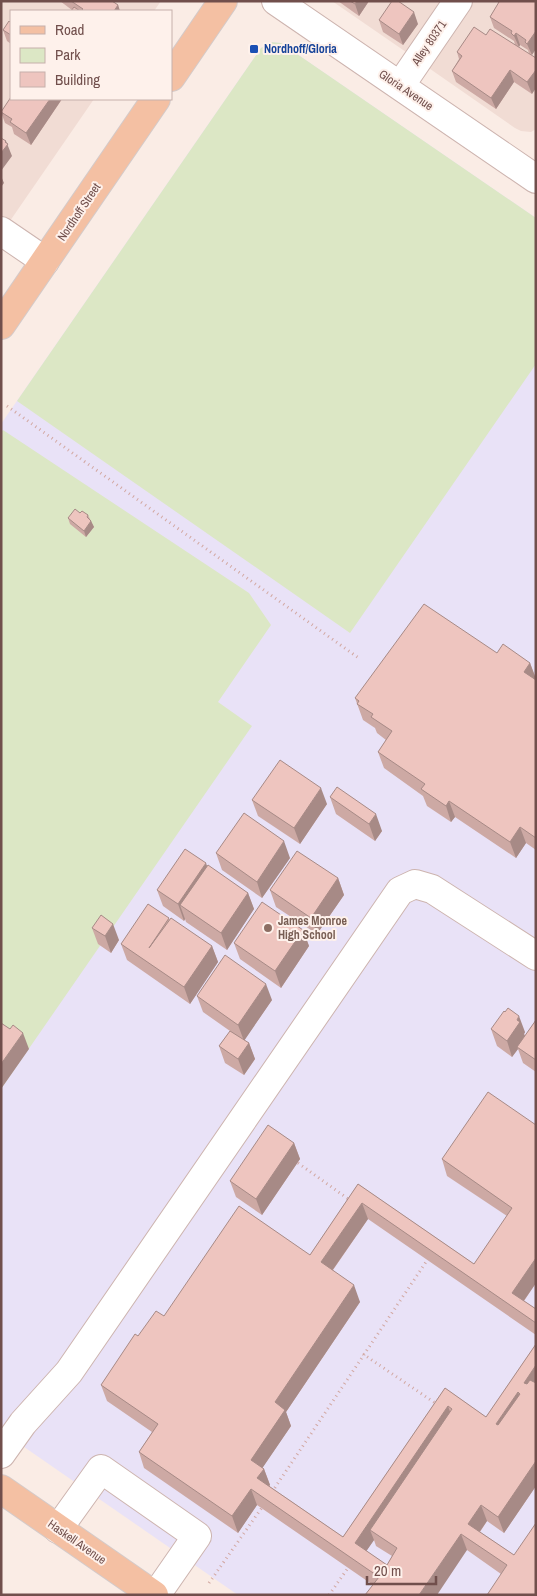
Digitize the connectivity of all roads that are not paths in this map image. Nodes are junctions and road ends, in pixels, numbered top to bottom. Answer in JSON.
{"nodes":[{"id":1,"x":224,"y":1,"type":"edge"},
{"id":2,"x":276,"y":1,"type":"edge"},
{"id":3,"x":458,"y":1,"type":"edge"},
{"id":4,"x":172,"y":76,"type":"edge"},
{"id":5,"x":400,"y":86,"type":"junction"},
{"id":6,"x":155,"y":100,"type":"edge"},
{"id":7,"x":536,"y":178,"type":"edge"},
{"id":8,"x":1,"y":231,"type":"edge"},
{"id":9,"x":46,"y":261,"type":"junction"},
{"id":10,"x":1,"y":326,"type":"edge"},
{"id":11,"x":536,"y":956,"type":"edge"},
{"id":12,"x":1,"y":1454,"type":"edge"},
{"id":13,"x":1,"y":1489,"type":"edge"},
{"id":14,"x":58,"y":1529,"type":"junction"},
{"id":15,"x":155,"y":1595,"type":"edge"}],
"edges":[{"from":1,"to":4,"type":"main road"},
{"from":2,"to":5,"type":"street","name":"Gloria Avenue"},
{"from":3,"to":5,"type":"street","name":"Alley 80371"},
{"from":5,"to":7,"type":"street","name":"Gloria Avenue"},
{"from":6,"to":9,"type":"main road","name":"Nordhoff Street"},
{"from":8,"to":9,"type":"street"},
{"from":9,"to":10,"type":"main road","name":"Nordhoff Street"},
{"from":11,"to":12,"type":"street"},
{"from":13,"to":14,"type":"main road","name":"Haskell Avenue"},
{"from":14,"to":15,"type":"main road","name":"Haskell Avenue"},
{"from":14,"to":15,"type":"street"}]}
